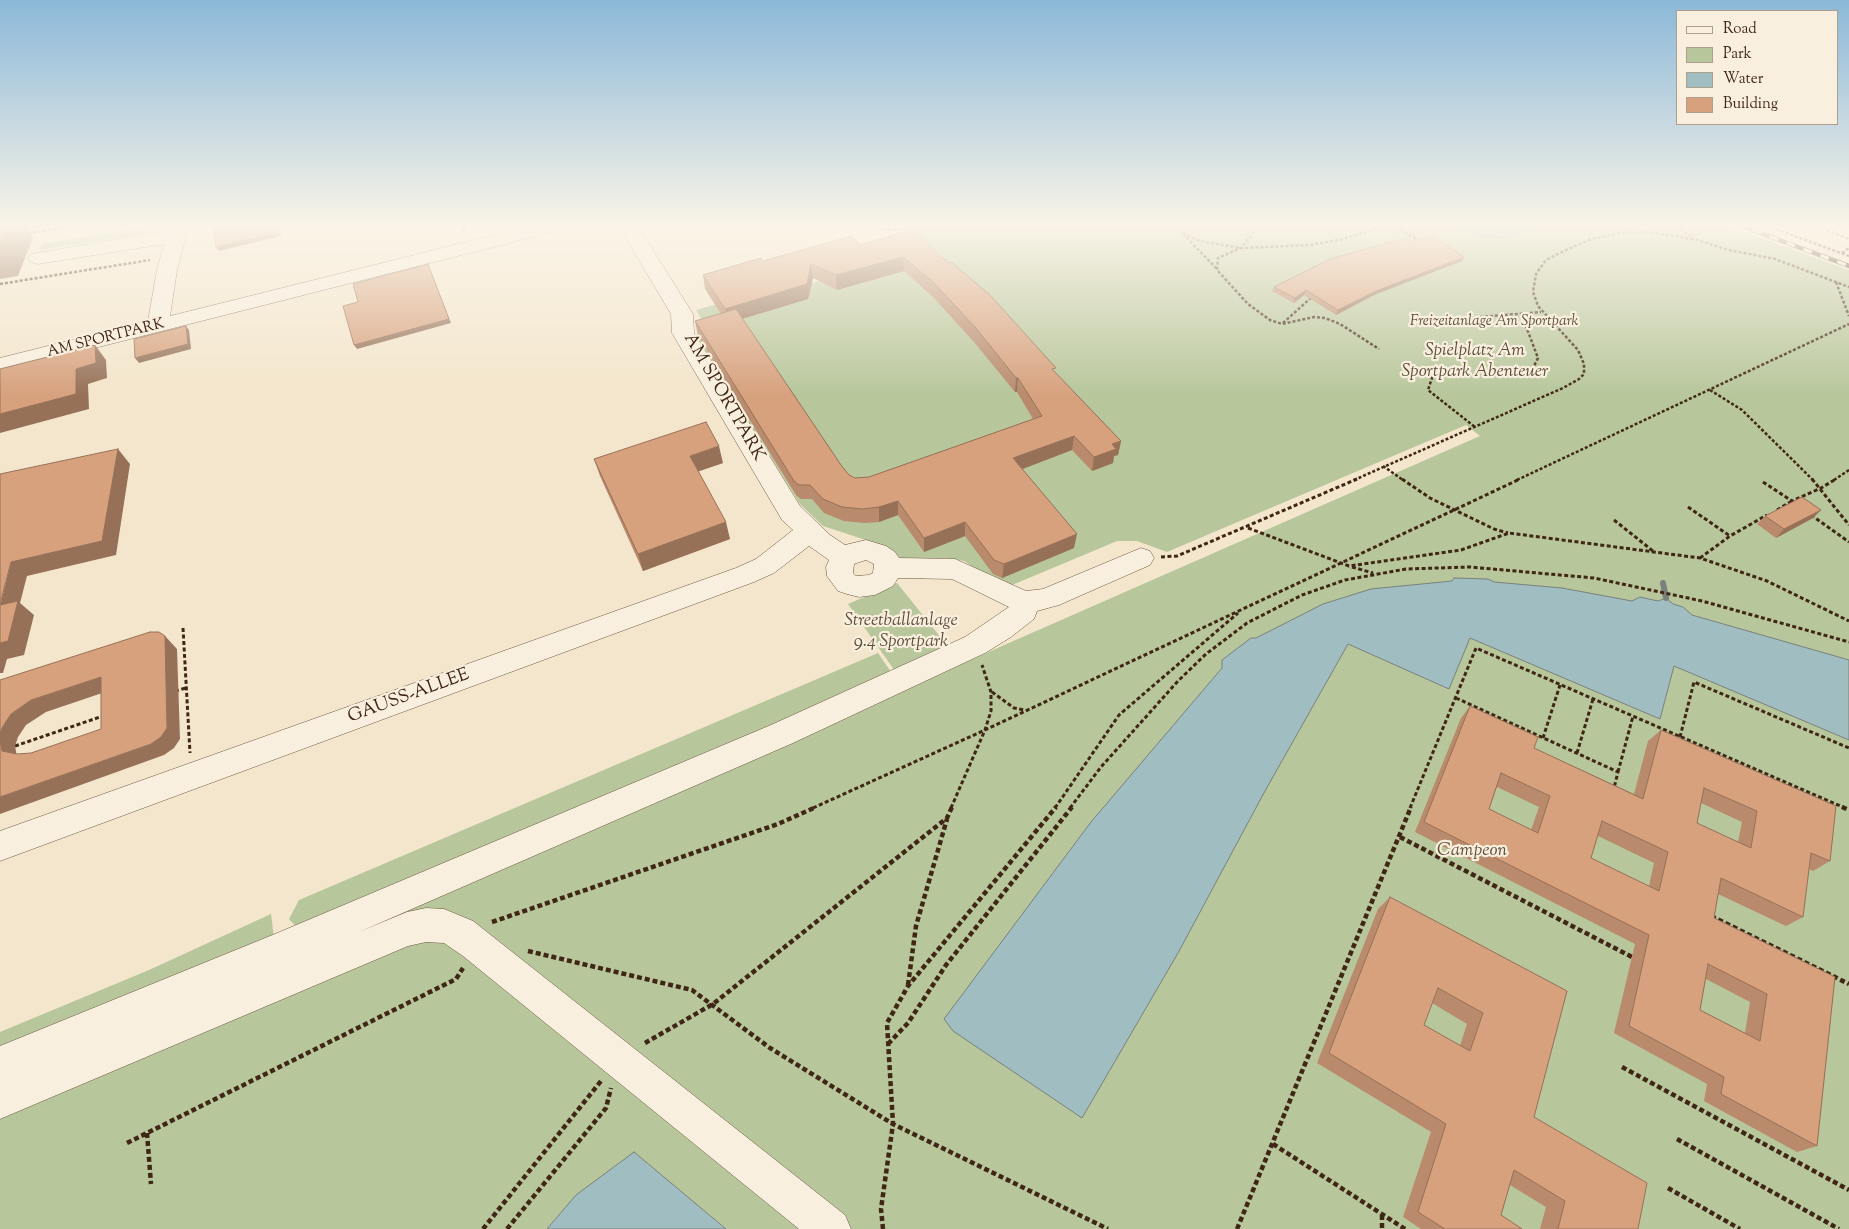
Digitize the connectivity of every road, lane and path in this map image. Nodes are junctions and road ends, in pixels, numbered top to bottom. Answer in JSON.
{"nodes":[{"id":1,"x":17,"y":281,"type":"edge"},
{"id":2,"x":166,"y":281,"type":"edge"},
{"id":3,"x":334,"y":281,"type":"edge"},
{"id":4,"x":662,"y":281,"type":"edge"},
{"id":5,"x":1227,"y":281,"type":"edge"},
{"id":6,"x":1535,"y":281,"type":"edge"},
{"id":7,"x":1836,"y":282,"type":"joint"},
{"id":8,"x":0,"y":284,"type":"edge"},
{"id":9,"x":1849,"y":288,"type":"edge"},
{"id":10,"x":1316,"y":293,"type":"edge"},
{"id":11,"x":1541,"y":312,"type":"junction"},
{"id":12,"x":1521,"y":313,"type":"junction"},
{"id":13,"x":1849,"y":316,"type":"edge"},
{"id":14,"x":1455,"y":319,"type":"dead end"},
{"id":15,"x":1282,"y":324,"type":"junction"},
{"id":16,"x":1849,"y":324,"type":"edge"},
{"id":17,"x":158,"y":326,"type":"junction"},
{"id":18,"x":1379,"y":349,"type":"dead end"},
{"id":19,"x":0,"y":366,"type":"edge"},
{"id":20,"x":1434,"y":372,"type":"dead end"},
{"id":21,"x":1517,"y":373,"type":"dead end"},
{"id":22,"x":1710,"y":389,"type":"junction"},
{"id":23,"x":1475,"y":427,"type":"junction"},
{"id":24,"x":1383,"y":466,"type":"junction"},
{"id":25,"x":1849,"y":470,"type":"edge"},
{"id":26,"x":1763,"y":482,"type":"dead end"},
{"id":27,"x":1821,"y":488,"type":"junction"},
{"id":28,"x":1792,"y":501,"type":"junction"},
{"id":29,"x":1688,"y":507,"type":"dead end"},
{"id":30,"x":1800,"y":507,"type":"edge"},
{"id":31,"x":1454,"y":510,"type":"junction"},
{"id":32,"x":1776,"y":510,"type":"edge"},
{"id":33,"x":1808,"y":513,"type":"edge"},
{"id":34,"x":1768,"y":514,"type":"edge"},
{"id":35,"x":1614,"y":520,"type":"dead end"},
{"id":36,"x":1849,"y":525,"type":"edge"},
{"id":37,"x":1247,"y":528,"type":"junction"},
{"id":38,"x":810,"y":532,"type":"junction"},
{"id":39,"x":1509,"y":534,"type":"junction"},
{"id":40,"x":1730,"y":536,"type":"junction"},
{"id":41,"x":1849,"y":542,"type":"edge"},
{"id":42,"x":1654,"y":551,"type":"junction"},
{"id":43,"x":1141,"y":558,"type":"joint"},
{"id":44,"x":1700,"y":558,"type":"junction"},
{"id":45,"x":1339,"y":563,"type":"junction"},
{"id":46,"x":1349,"y":566,"type":"junction"},
{"id":47,"x":1374,"y":573,"type":"junction"},
{"id":48,"x":1024,"y":602,"type":"junction"},
{"id":49,"x":1242,"y":609,"type":"junction"},
{"id":50,"x":1849,"y":622,"type":"edge"},
{"id":51,"x":183,"y":628,"type":"dead end"},
{"id":52,"x":1849,"y":642,"type":"edge"},
{"id":53,"x":975,"y":645,"type":"junction"},
{"id":54,"x":1560,"y":685,"type":"junction"},
{"id":55,"x":186,"y":688,"type":"junction"},
{"id":56,"x":991,"y":692,"type":"junction"},
{"id":57,"x":168,"y":694,"type":"edge"},
{"id":58,"x":1456,"y":698,"type":"junction"},
{"id":59,"x":1593,"y":699,"type":"junction"},
{"id":60,"x":1026,"y":711,"type":"junction"},
{"id":61,"x":106,"y":715,"type":"edge"},
{"id":62,"x":1633,"y":716,"type":"junction"},
{"id":63,"x":985,"y":730,"type":"junction"},
{"id":64,"x":1680,"y":737,"type":"junction"},
{"id":65,"x":1543,"y":738,"type":"junction"},
{"id":66,"x":15,"y":746,"type":"dead end"},
{"id":67,"x":1849,"y":748,"type":"edge"},
{"id":68,"x":1577,"y":753,"type":"junction"},
{"id":69,"x":190,"y":754,"type":"dead end"},
{"id":70,"x":1618,"y":772,"type":"junction"},
{"id":71,"x":1612,"y":796,"type":"edge"},
{"id":72,"x":1849,"y":810,"type":"edge"},
{"id":73,"x":947,"y":818,"type":"junction"},
{"id":74,"x":1399,"y":837,"type":"junction"},
{"id":75,"x":0,"y":846,"type":"edge"},
{"id":76,"x":1711,"y":916,"type":"edge"},
{"id":77,"x":468,"y":938,"type":"junction"},
{"id":78,"x":521,"y":950,"type":"dead end"},
{"id":79,"x":1632,"y":957,"type":"dead end"},
{"id":80,"x":1849,"y":984,"type":"edge"},
{"id":81,"x":908,"y":986,"type":"junction"},
{"id":82,"x":713,"y":1004,"type":"junction"},
{"id":83,"x":888,"y":1044,"type":"junction"},
{"id":84,"x":618,"y":1058,"type":"junction"},
{"id":85,"x":0,"y":1065,"type":"edge"},
{"id":86,"x":1622,"y":1067,"type":"dead end"},
{"id":87,"x":0,"y":1100,"type":"edge"},
{"id":88,"x":893,"y":1124,"type":"junction"},
{"id":89,"x":147,"y":1133,"type":"junction"},
{"id":90,"x":1677,"y":1139,"type":"dead end"},
{"id":91,"x":127,"y":1143,"type":"dead end"},
{"id":92,"x":1273,"y":1144,"type":"junction"},
{"id":93,"x":151,"y":1184,"type":"dead end"},
{"id":94,"x":1668,"y":1188,"type":"dead end"},
{"id":95,"x":1848,"y":1190,"type":"edge"},
{"id":96,"x":1382,"y":1214,"type":"junction"},
{"id":97,"x":483,"y":1229,"type":"edge"},
{"id":98,"x":507,"y":1229,"type":"edge"},
{"id":99,"x":831,"y":1229,"type":"edge"},
{"id":100,"x":883,"y":1229,"type":"edge"},
{"id":101,"x":1108,"y":1229,"type":"edge"},
{"id":102,"x":1237,"y":1229,"type":"edge"},
{"id":103,"x":1382,"y":1229,"type":"edge"},
{"id":104,"x":1405,"y":1229,"type":"edge"},
{"id":105,"x":1740,"y":1229,"type":"edge"},
{"id":106,"x":1839,"y":1229,"type":"edge"}],
"edges":[{"from":1,"to":8,"type":"path"},
{"from":2,"to":17,"type":"street"},
{"from":3,"to":17,"type":"street","name":"AM SPORTPARK"},
{"from":4,"to":38,"type":"street","name":"AM SPORTPARK"},
{"from":5,"to":15,"type":"path"},
{"from":6,"to":11,"type":"path"},
{"from":7,"to":9,"type":"path"},
{"from":7,"to":13,"type":"path"},
{"from":10,"to":15,"type":"path"},
{"from":11,"to":12,"type":"path"},
{"from":11,"to":23,"type":"path"},
{"from":12,"to":14,"type":"path"},
{"from":12,"to":21,"type":"path"},
{"from":15,"to":18,"type":"path"},
{"from":16,"to":22,"type":"path"},
{"from":17,"to":19,"type":"street","name":"AM SPORTPARK"},
{"from":20,"to":23,"type":"path"},
{"from":22,"to":27,"type":"path"},
{"from":22,"to":31,"type":"path"},
{"from":23,"to":24,"type":"path"},
{"from":24,"to":31,"type":"path"},
{"from":24,"to":37,"type":"path"},
{"from":25,"to":27,"type":"path"},
{"from":26,"to":28,"type":"path"},
{"from":27,"to":28,"type":"path"},
{"from":27,"to":36,"type":"path"},
{"from":28,"to":30,"type":"path"},
{"from":28,"to":32,"type":"path"},
{"from":29,"to":40,"type":"path"},
{"from":31,"to":39,"type":"path"},
{"from":31,"to":45,"type":"path"},
{"from":33,"to":41,"type":"path"},
{"from":34,"to":40,"type":"path"},
{"from":35,"to":42,"type":"path"},
{"from":37,"to":43,"type":"path"},
{"from":37,"to":45,"type":"path"},
{"from":38,"to":48,"type":"street","name":"AM SPORTPARK"},
{"from":38,"to":75,"type":"street","name":"GAUSS-ALLEE"},
{"from":39,"to":42,"type":"path"},
{"from":39,"to":46,"type":"path"},
{"from":40,"to":44,"type":"path"},
{"from":42,"to":44,"type":"path"},
{"from":43,"to":48,"type":"street"},
{"from":44,"to":50,"type":"path"},
{"from":45,"to":46,"type":"path"},
{"from":45,"to":49,"type":"path"},
{"from":46,"to":47,"type":"path"},
{"from":47,"to":52,"type":"path"},
{"from":47,"to":83,"type":"path"},
{"from":48,"to":53,"type":"street"},
{"from":49,"to":60,"type":"path"},
{"from":49,"to":81,"type":"path"},
{"from":51,"to":55,"type":"path"},
{"from":53,"to":56,"type":"path"},
{"from":53,"to":85,"type":"street"},
{"from":54,"to":58,"type":"path"},
{"from":54,"to":59,"type":"path"},
{"from":54,"to":65,"type":"path"},
{"from":55,"to":57,"type":"path"},
{"from":55,"to":69,"type":"path"},
{"from":56,"to":60,"type":"path"},
{"from":56,"to":63,"type":"path"},
{"from":58,"to":65,"type":"path"},
{"from":58,"to":74,"type":"path"},
{"from":59,"to":62,"type":"path"},
{"from":59,"to":68,"type":"path"},
{"from":60,"to":63,"type":"path"},
{"from":61,"to":66,"type":"path"},
{"from":62,"to":64,"type":"path"},
{"from":62,"to":70,"type":"path"},
{"from":63,"to":73,"type":"path"},
{"from":63,"to":77,"type":"path"},
{"from":64,"to":67,"type":"path"},
{"from":64,"to":72,"type":"path"},
{"from":65,"to":68,"type":"path"},
{"from":68,"to":70,"type":"path"},
{"from":70,"to":71,"type":"path"},
{"from":73,"to":81,"type":"path"},
{"from":73,"to":82,"type":"path"},
{"from":74,"to":79,"type":"path"},
{"from":74,"to":92,"type":"path"},
{"from":76,"to":80,"type":"path"},
{"from":77,"to":84,"type":"street"},
{"from":77,"to":87,"type":"street"},
{"from":77,"to":89,"type":"path"},
{"from":78,"to":82,"type":"path"},
{"from":81,"to":83,"type":"path"},
{"from":82,"to":84,"type":"path"},
{"from":82,"to":88,"type":"path"},
{"from":83,"to":88,"type":"path"},
{"from":84,"to":97,"type":"path"},
{"from":84,"to":98,"type":"path"},
{"from":84,"to":99,"type":"street"},
{"from":86,"to":95,"type":"path"},
{"from":88,"to":100,"type":"path"},
{"from":88,"to":101,"type":"path"},
{"from":89,"to":91,"type":"path"},
{"from":89,"to":93,"type":"path"},
{"from":90,"to":106,"type":"path"},
{"from":92,"to":96,"type":"path"},
{"from":92,"to":102,"type":"path"},
{"from":94,"to":105,"type":"path"},
{"from":96,"to":103,"type":"path"},
{"from":96,"to":104,"type":"path"}]}
